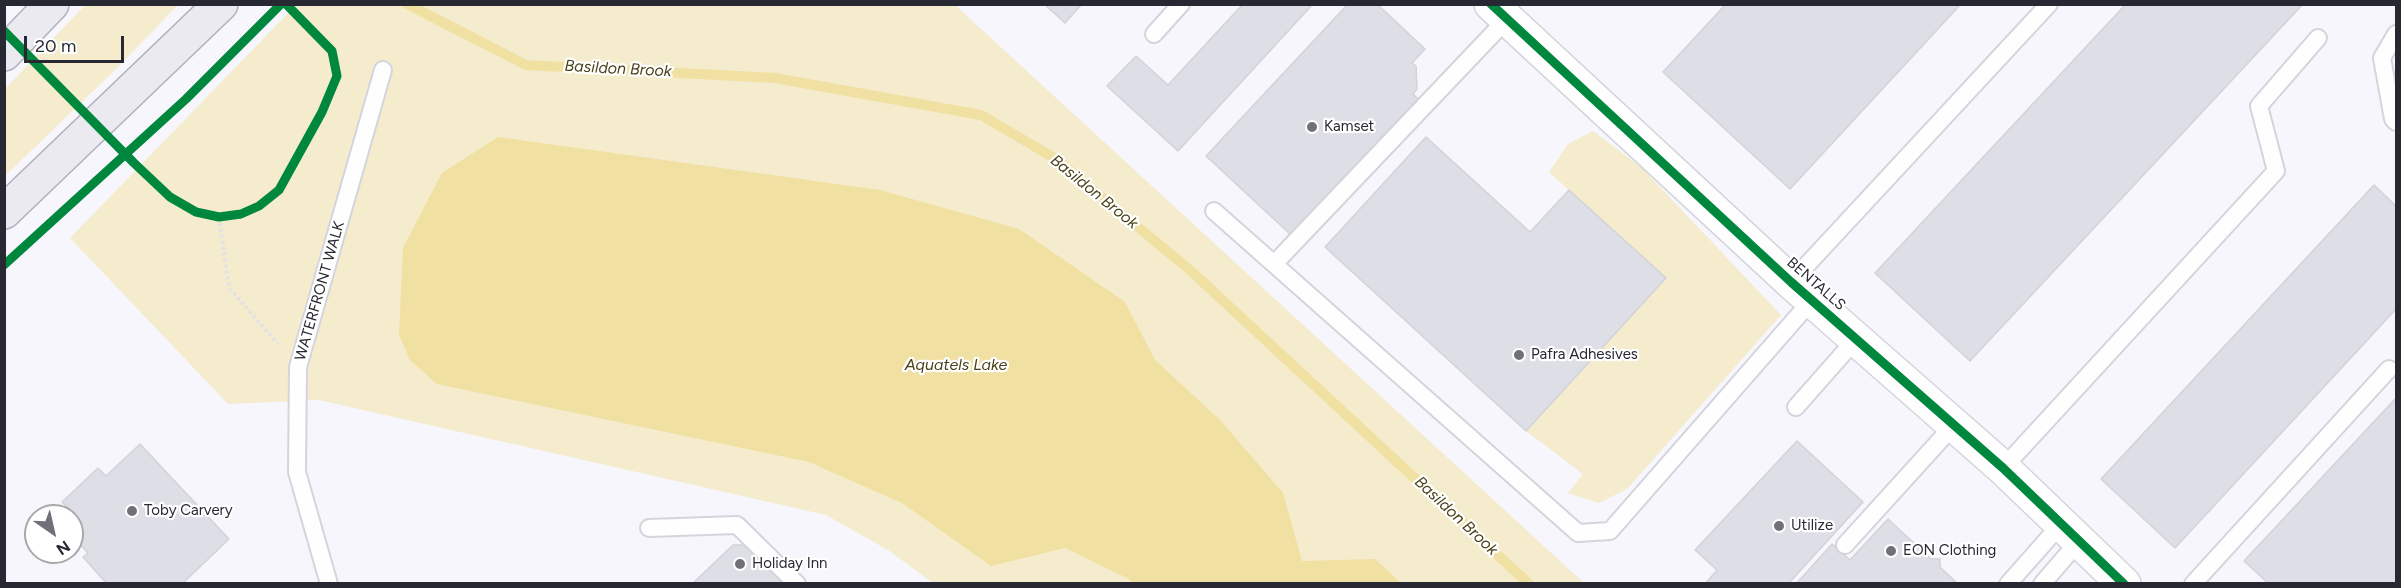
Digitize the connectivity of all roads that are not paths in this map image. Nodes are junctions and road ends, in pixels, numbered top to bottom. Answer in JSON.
{"nodes":[{"id":1,"x":52,"y":4,"type":"edge"},
{"id":2,"x":221,"y":4,"type":"edge"},
{"id":3,"x":1181,"y":4,"type":"edge"},
{"id":4,"x":2049,"y":4,"type":"edge"},
{"id":5,"x":1499,"y":12,"type":"edge"},
{"id":6,"x":1154,"y":34,"type":"dead end"},
{"id":7,"x":2397,"y":34,"type":"edge"},
{"id":8,"x":2318,"y":39,"type":"dead end"},
{"id":9,"x":4,"y":54,"type":"edge"},
{"id":10,"x":383,"y":70,"type":"dead end"},
{"id":11,"x":2397,"y":122,"type":"edge"},
{"id":12,"x":1214,"y":211,"type":"dead end"},
{"id":13,"x":4,"y":212,"type":"edge"},
{"id":14,"x":1274,"y":264,"type":"junction"},
{"id":15,"x":1801,"y":291,"type":"junction"},
{"id":16,"x":1856,"y":339,"type":"junction"},
{"id":17,"x":2389,"y":369,"type":"dead end"},
{"id":18,"x":1796,"y":407,"type":"dead end"},
{"id":19,"x":1953,"y":426,"type":"junction"},
{"id":20,"x":2003,"y":468,"type":"junction"},
{"id":21,"x":649,"y":528,"type":"dead end"},
{"id":22,"x":2070,"y":532,"type":"junction"},
{"id":23,"x":1845,"y":545,"type":"dead end"},
{"id":24,"x":329,"y":584,"type":"edge"},
{"id":25,"x":796,"y":584,"type":"edge"},
{"id":26,"x":2008,"y":584,"type":"edge"},
{"id":27,"x":2042,"y":584,"type":"edge"},
{"id":28,"x":2124,"y":584,"type":"edge"},
{"id":29,"x":2193,"y":584,"type":"edge"}],
"edges":[{"from":1,"to":9,"type":"main road"},
{"from":2,"to":13,"type":"main road"},
{"from":3,"to":6,"type":"lane"},
{"from":4,"to":15,"type":"lane"},
{"from":5,"to":14,"type":"lane"},
{"from":5,"to":15,"type":"street","name":"BENTALLS"},
{"from":7,"to":11,"type":"lane"},
{"from":8,"to":20,"type":"lane"},
{"from":10,"to":24,"type":"lane","name":"WATERFRONT WALK"},
{"from":12,"to":14,"type":"lane"},
{"from":14,"to":15,"type":"lane"},
{"from":15,"to":16,"type":"street","name":"BENTALLS"},
{"from":16,"to":18,"type":"lane"},
{"from":16,"to":19,"type":"street","name":"BENTALLS"},
{"from":17,"to":29,"type":"lane"},
{"from":19,"to":20,"type":"street","name":"BENTALLS"},
{"from":19,"to":23,"type":"lane"},
{"from":20,"to":22,"type":"street","name":"BENTALLS"},
{"from":21,"to":25,"type":"lane"},
{"from":22,"to":26,"type":"lane"},
{"from":22,"to":27,"type":"lane"},
{"from":22,"to":28,"type":"street","name":"BENTALLS"}]}
